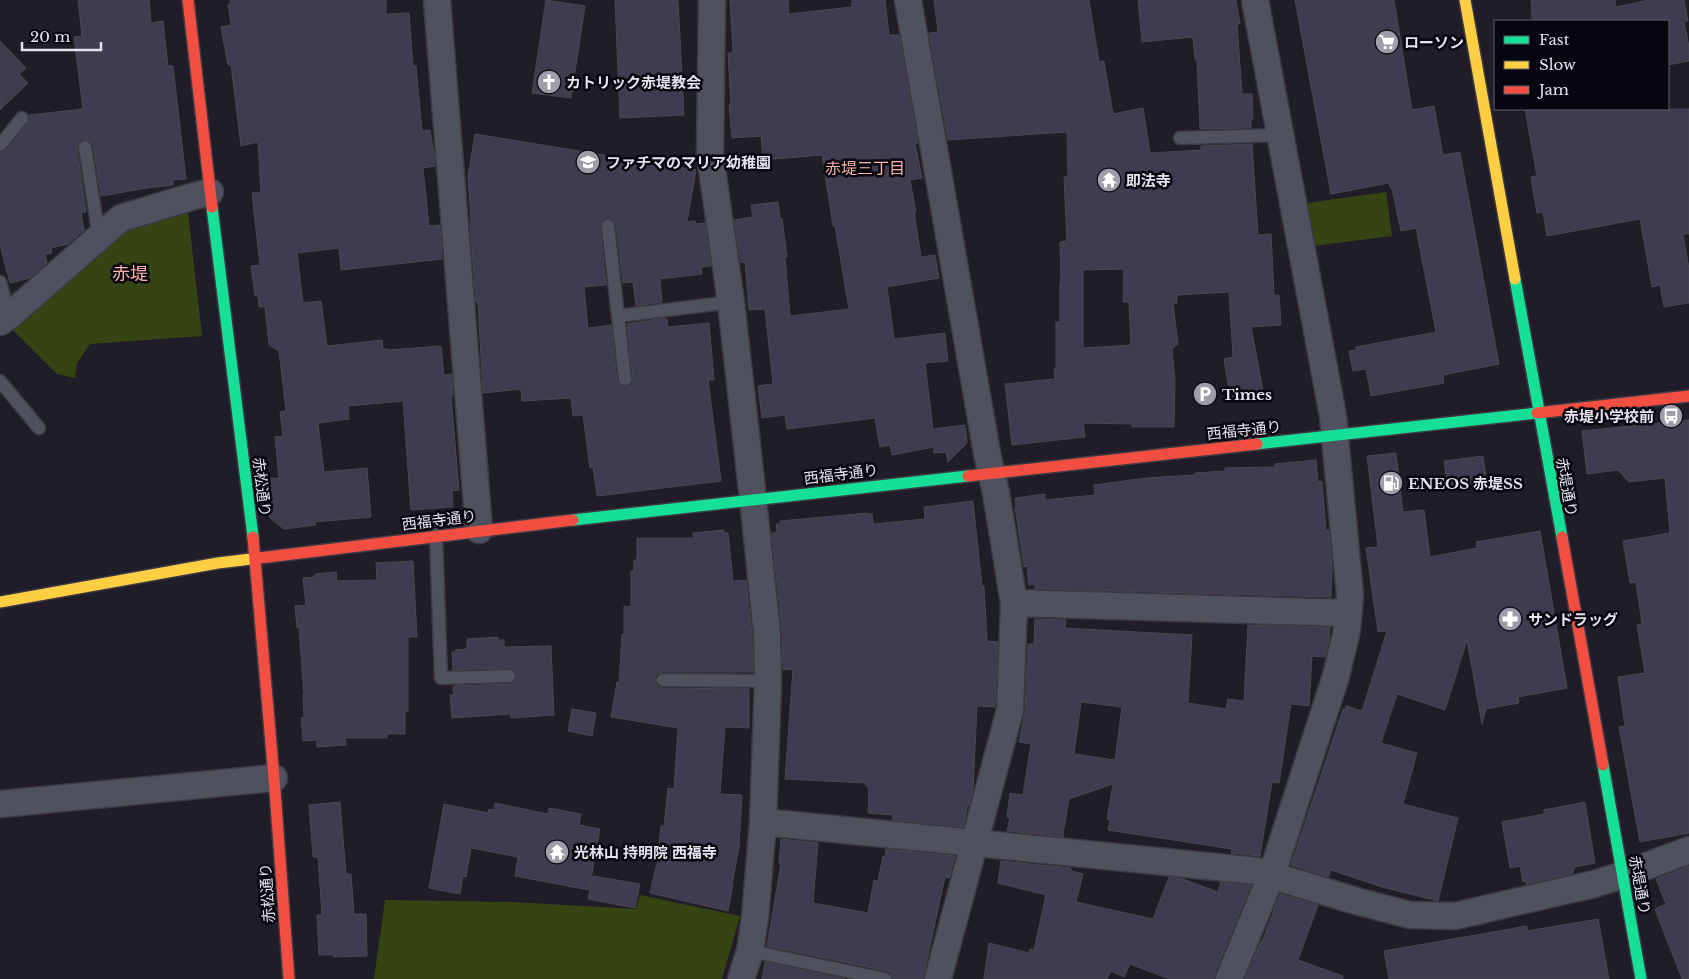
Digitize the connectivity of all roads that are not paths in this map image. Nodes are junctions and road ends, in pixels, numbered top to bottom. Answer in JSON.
{"nodes":[{"id":1,"x":188,"y":0,"type":"edge"},
{"id":2,"x":437,"y":0,"type":"edge"},
{"id":3,"x":712,"y":0,"type":"edge"},
{"id":4,"x":908,"y":0,"type":"edge"},
{"id":5,"x":1255,"y":0,"type":"edge"},
{"id":6,"x":1465,"y":0,"type":"edge"},
{"id":7,"x":22,"y":118,"type":"dead end"},
{"id":8,"x":1280,"y":135,"type":"junction"},
{"id":9,"x":1180,"y":138,"type":"dead end"},
{"id":10,"x":0,"y":145,"type":"edge"},
{"id":11,"x":85,"y":147,"type":"dead end"},
{"id":12,"x":210,"y":192,"type":"junction"},
{"id":13,"x":608,"y":226,"type":"dead end"},
{"id":14,"x":99,"y":236,"type":"junction"},
{"id":15,"x":0,"y":282,"type":"edge"},
{"id":16,"x":731,"y":302,"type":"junction"},
{"id":17,"x":618,"y":316,"type":"junction"},
{"id":18,"x":5,"y":319,"type":"edge"},
{"id":19,"x":625,"y":379,"type":"dead end"},
{"id":20,"x":0,"y":381,"type":"edge"},
{"id":21,"x":1689,"y":396,"type":"edge"},
{"id":22,"x":1538,"y":412,"type":"junction"},
{"id":23,"x":39,"y":428,"type":"dead end"},
{"id":24,"x":1335,"y":436,"type":"junction"},
{"id":25,"x":991,"y":472,"type":"junction"},
{"id":26,"x":753,"y":499,"type":"junction"},
{"id":27,"x":479,"y":530,"type":"junction"},
{"id":28,"x":436,"y":535,"type":"junction"},
{"id":29,"x":256,"y":558,"type":"junction"},
{"id":30,"x":0,"y":602,"type":"edge"},
{"id":31,"x":1014,"y":604,"type":"junction"},
{"id":32,"x":1348,"y":613,"type":"junction"},
{"id":33,"x":509,"y":676,"type":"dead end"},
{"id":34,"x":663,"y":680,"type":"dead end"},
{"id":35,"x":768,"y":681,"type":"junction"},
{"id":36,"x":274,"y":778,"type":"junction"},
{"id":37,"x":0,"y":804,"type":"edge"},
{"id":38,"x":763,"y":822,"type":"junction"},
{"id":39,"x":975,"y":842,"type":"junction"},
{"id":40,"x":1689,"y":850,"type":"edge"},
{"id":41,"x":1272,"y":874,"type":"junction"},
{"id":42,"x":1623,"y":875,"type":"junction"},
{"id":43,"x":750,"y":951,"type":"junction"},
{"id":44,"x":289,"y":979,"type":"edge"},
{"id":45,"x":741,"y":979,"type":"edge"},
{"id":46,"x":885,"y":979,"type":"edge"},
{"id":47,"x":938,"y":979,"type":"edge"},
{"id":48,"x":1229,"y":979,"type":"edge"},
{"id":49,"x":1640,"y":979,"type":"edge"}],
"edges":[{"from":1,"to":12,"type":"street","name":"赤松通り"},
{"from":2,"to":27,"type":"street"},
{"from":3,"to":16,"type":"street"},
{"from":4,"to":25,"type":"street"},
{"from":5,"to":8,"type":"street"},
{"from":6,"to":22,"type":"street","name":"赤堤通り"},
{"from":7,"to":10,"type":"lane"},
{"from":8,"to":9,"type":"lane"},
{"from":8,"to":24,"type":"street"},
{"from":11,"to":14,"type":"lane"},
{"from":12,"to":14,"type":"street"},
{"from":12,"to":29,"type":"street","name":"赤松通り"},
{"from":13,"to":17,"type":"lane"},
{"from":14,"to":18,"type":"street"},
{"from":15,"to":18,"type":"lane"},
{"from":16,"to":17,"type":"lane"},
{"from":16,"to":26,"type":"street"},
{"from":17,"to":19,"type":"lane"},
{"from":20,"to":23,"type":"lane"},
{"from":21,"to":22,"type":"street","name":"西福寺通り"},
{"from":22,"to":24,"type":"street","name":"西福寺通り"},
{"from":22,"to":42,"type":"street","name":"赤堤通り"},
{"from":24,"to":25,"type":"street","name":"西福寺通り"},
{"from":24,"to":32,"type":"street"},
{"from":25,"to":26,"type":"street","name":"西福寺通り"},
{"from":25,"to":31,"type":"street"},
{"from":26,"to":27,"type":"street","name":"西福寺通り"},
{"from":26,"to":35,"type":"street"},
{"from":27,"to":28,"type":"street","name":"西福寺通り"},
{"from":28,"to":29,"type":"street","name":"西福寺通り"},
{"from":28,"to":33,"type":"lane"},
{"from":29,"to":30,"type":"street","name":"西福寺通り"},
{"from":29,"to":36,"type":"street","name":"赤松通り"},
{"from":31,"to":32,"type":"street"},
{"from":31,"to":39,"type":"street"},
{"from":32,"to":41,"type":"street"},
{"from":34,"to":35,"type":"lane"},
{"from":35,"to":38,"type":"street"},
{"from":36,"to":37,"type":"street"},
{"from":36,"to":44,"type":"street","name":"赤松通り"},
{"from":38,"to":39,"type":"street"},
{"from":38,"to":43,"type":"street"},
{"from":39,"to":41,"type":"street"},
{"from":39,"to":47,"type":"street"},
{"from":40,"to":42,"type":"street"},
{"from":41,"to":42,"type":"street"},
{"from":41,"to":48,"type":"street"},
{"from":42,"to":49,"type":"street","name":"赤堤通り"},
{"from":43,"to":45,"type":"street"},
{"from":43,"to":46,"type":"lane"}]}
